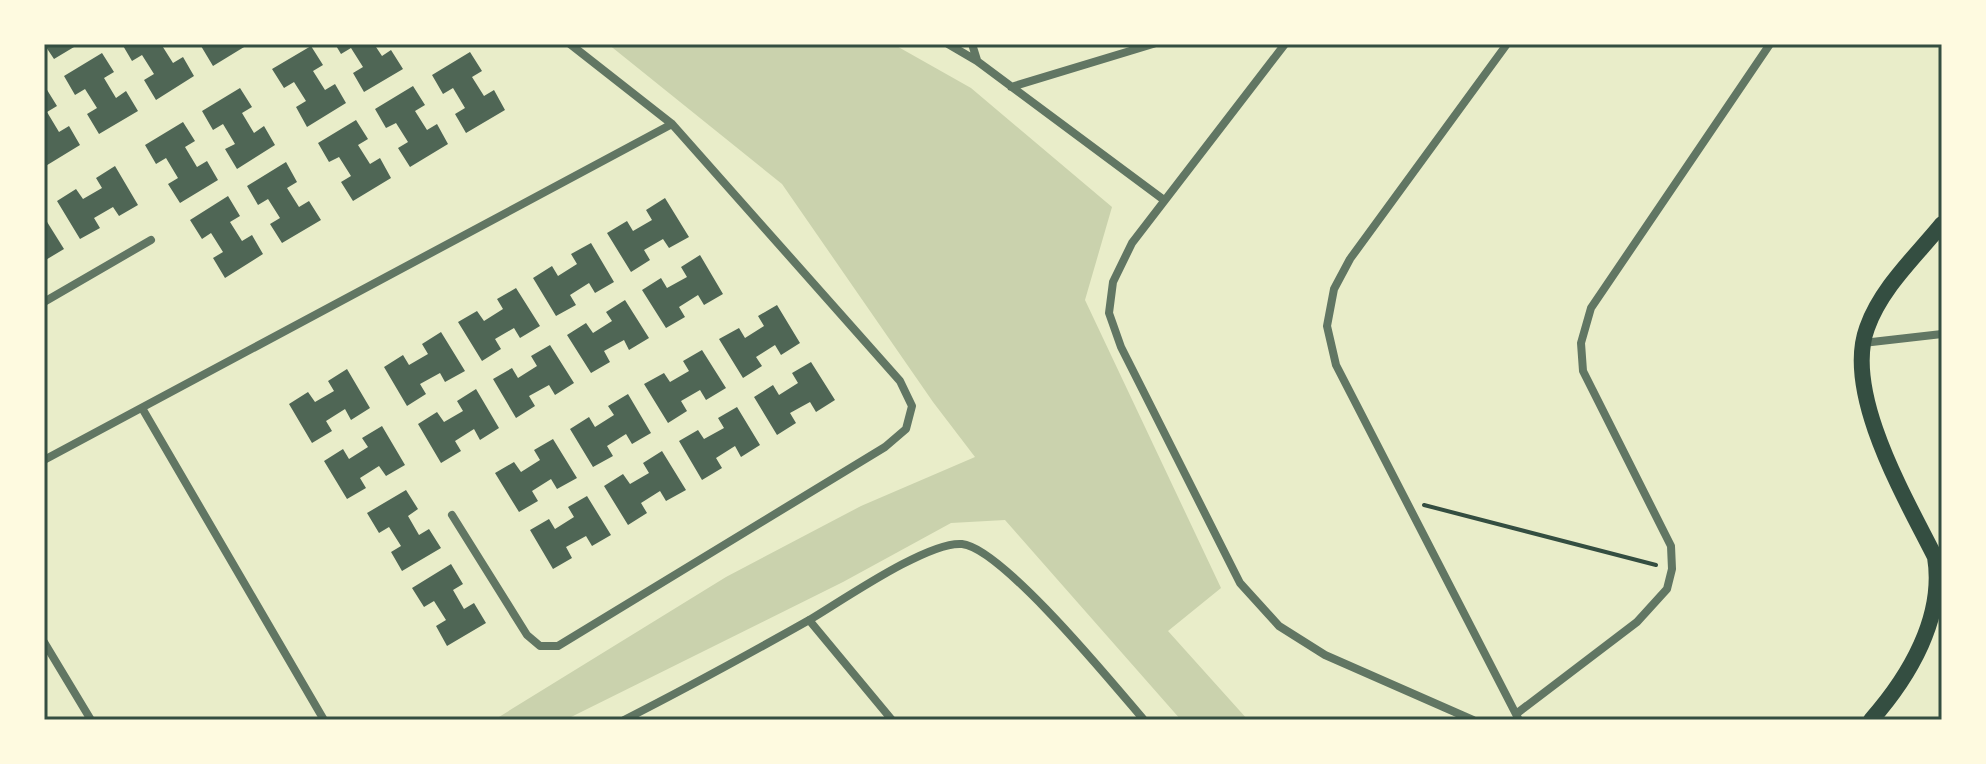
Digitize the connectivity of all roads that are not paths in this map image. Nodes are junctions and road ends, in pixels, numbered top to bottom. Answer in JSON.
{"nodes":[{"id":1,"x":570,"y":44,"type":"edge"},
{"id":2,"x":948,"y":44,"type":"edge"},
{"id":3,"x":972,"y":44,"type":"edge"},
{"id":4,"x":1153,"y":44,"type":"edge"},
{"id":5,"x":1285,"y":44,"type":"edge"},
{"id":6,"x":1507,"y":44,"type":"edge"},
{"id":7,"x":1770,"y":44,"type":"edge"},
{"id":8,"x":977,"y":61,"type":"junction"},
{"id":9,"x":1011,"y":87,"type":"junction"},
{"id":10,"x":672,"y":124,"type":"junction"},
{"id":11,"x":1164,"y":200,"type":"junction"},
{"id":12,"x":1942,"y":224,"type":"edge"},
{"id":13,"x":151,"y":240,"type":"dead end"},
{"id":14,"x":44,"y":302,"type":"edge"},
{"id":15,"x":1942,"y":334,"type":"edge"},
{"id":16,"x":1862,"y":343,"type":"junction"},
{"id":17,"x":142,"y":408,"type":"junction"},
{"id":18,"x":44,"y":460,"type":"edge"},
{"id":19,"x":452,"y":515,"type":"dead end"},
{"id":20,"x":809,"y":620,"type":"junction"},
{"id":21,"x":44,"y":642,"type":"edge"},
{"id":22,"x":639,"y":717,"type":"edge"},
{"id":23,"x":1518,"y":717,"type":"edge"},
{"id":24,"x":91,"y":720,"type":"edge"},
{"id":25,"x":324,"y":720,"type":"edge"},
{"id":26,"x":624,"y":720,"type":"edge"},
{"id":27,"x":892,"y":720,"type":"edge"},
{"id":28,"x":1144,"y":720,"type":"edge"},
{"id":29,"x":1473,"y":720,"type":"edge"},
{"id":30,"x":1871,"y":720,"type":"edge"}],
"edges":[{"from":1,"to":10,"type":"street"},
{"from":2,"to":8,"type":"street"},
{"from":3,"to":8,"type":"street"},
{"from":4,"to":9,"type":"street"},
{"from":5,"to":11,"type":"street"},
{"from":6,"to":23,"type":"street"},
{"from":7,"to":23,"type":"street"},
{"from":8,"to":9,"type":"street"},
{"from":9,"to":11,"type":"street"},
{"from":10,"to":17,"type":"street"},
{"from":10,"to":19,"type":"street"},
{"from":11,"to":29,"type":"street"},
{"from":12,"to":16,"type":"main road"},
{"from":13,"to":14,"type":"street"},
{"from":15,"to":16,"type":"street"},
{"from":16,"to":30,"type":"main road"},
{"from":17,"to":18,"type":"street"},
{"from":17,"to":25,"type":"street"},
{"from":20,"to":22,"type":"street"},
{"from":20,"to":27,"type":"street"},
{"from":20,"to":28,"type":"street"},
{"from":21,"to":24,"type":"street"},
{"from":22,"to":26,"type":"street"}]}
